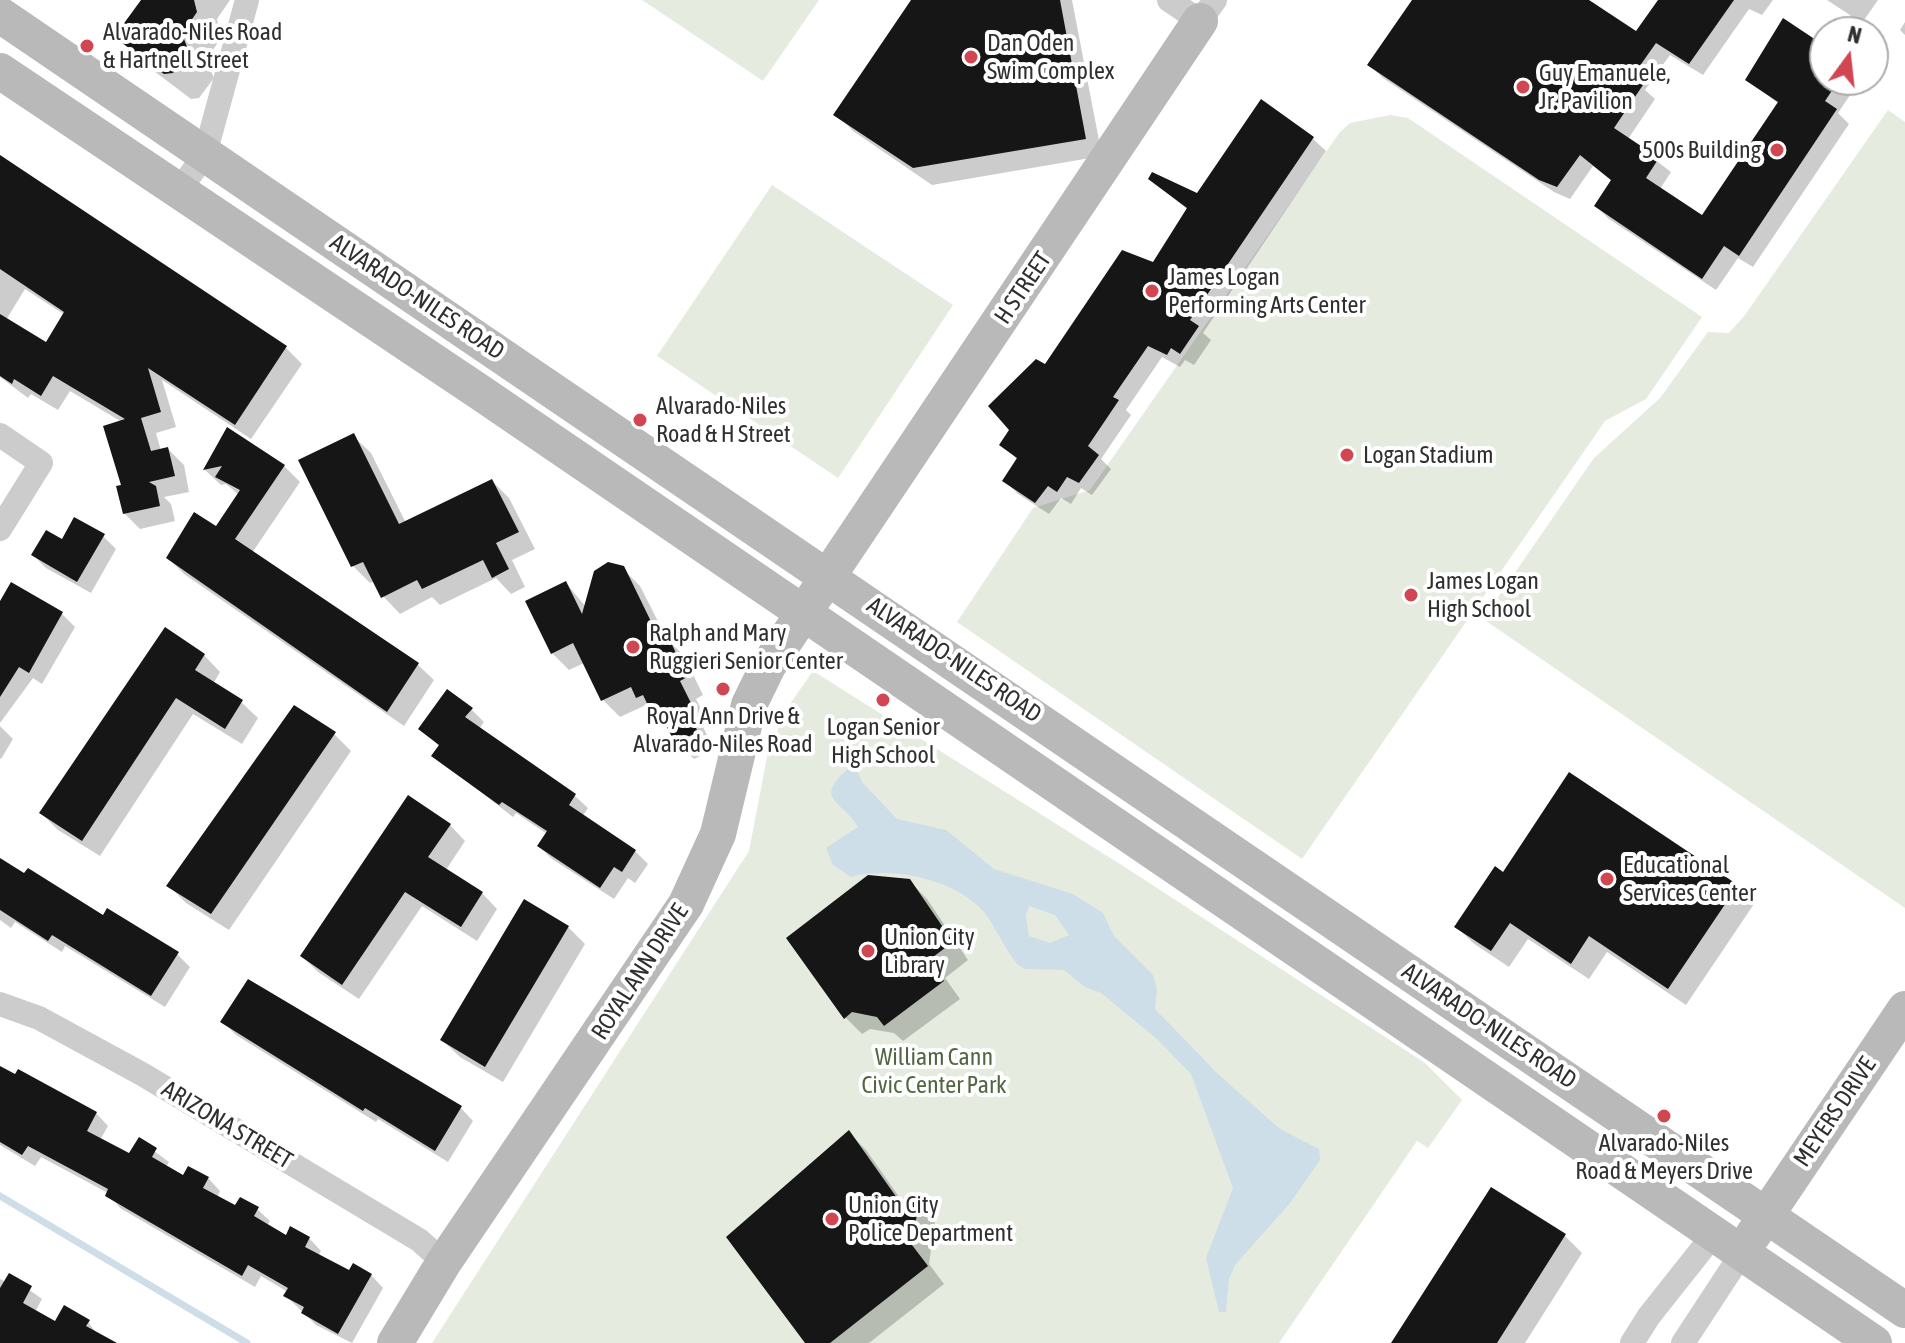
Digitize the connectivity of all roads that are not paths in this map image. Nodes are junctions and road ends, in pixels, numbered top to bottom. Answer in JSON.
{"nodes":[{"id":1,"x":247,"y":0,"type":"edge"},
{"id":2,"x":1169,"y":0,"type":"edge"},
{"id":3,"x":1208,"y":11,"type":"edge"},
{"id":4,"x":0,"y":15,"type":"edge"},
{"id":5,"x":0,"y":71,"type":"edge"},
{"id":6,"x":205,"y":154,"type":"junction"},
{"id":7,"x":179,"y":191,"type":"junction"},
{"id":8,"x":0,"y":435,"type":"edge"},
{"id":9,"x":0,"y":529,"type":"edge"},
{"id":10,"x":828,"y":575,"type":"junction"},
{"id":11,"x":801,"y":612,"type":"junction"},
{"id":12,"x":0,"y":1004,"type":"edge"},
{"id":13,"x":1905,"y":1009,"type":"edge"},
{"id":14,"x":1765,"y":1215,"type":"junction"},
{"id":15,"x":1728,"y":1244,"type":"junction"},
{"id":16,"x":444,"y":1262,"type":"junction"},
{"id":17,"x":1905,"y":1310,"type":"edge"},
{"id":18,"x":395,"y":1343,"type":"edge"},
{"id":19,"x":1632,"y":1343,"type":"edge"},
{"id":20,"x":1683,"y":1343,"type":"edge"},
{"id":21,"x":1874,"y":1343,"type":"edge"}],
"edges":[{"from":1,"to":6,"type":"street"},
{"from":2,"to":3,"type":"street"},
{"from":3,"to":10,"type":"main road","name":"H STREET"},
{"from":4,"to":6,"type":"main road","name":"ALVARADO-NILES ROAD"},
{"from":5,"to":7,"type":"main road","name":"ALVARADO-NILES ROAD"},
{"from":6,"to":7,"type":"street"},
{"from":6,"to":10,"type":"main road","name":"ALVARADO-NILES ROAD"},
{"from":7,"to":11,"type":"main road","name":"ALVARADO-NILES ROAD"},
{"from":8,"to":9,"type":"street"},
{"from":10,"to":11,"type":"main road","name":"ROYAL ANN DRIVE"},
{"from":10,"to":14,"type":"main road","name":"ALVARADO-NILES ROAD"},
{"from":11,"to":15,"type":"main road","name":"ALVARADO-NILES ROAD"},
{"from":11,"to":16,"type":"main road","name":"ROYAL ANN DRIVE"},
{"from":12,"to":16,"type":"street","name":"ARIZONA STREET"},
{"from":13,"to":14,"type":"main road","name":"MEYERS DRIVE"},
{"from":14,"to":15,"type":"main road","name":"MEYERS DRIVE"},
{"from":14,"to":17,"type":"main road","name":"ALVARADO-NILES ROAD"},
{"from":15,"to":19,"type":"street"},
{"from":15,"to":20,"type":"street"},
{"from":15,"to":21,"type":"main road","name":"ALVARADO-NILES ROAD"},
{"from":16,"to":18,"type":"main road","name":"ROYAL ANN DRIVE"}]}
